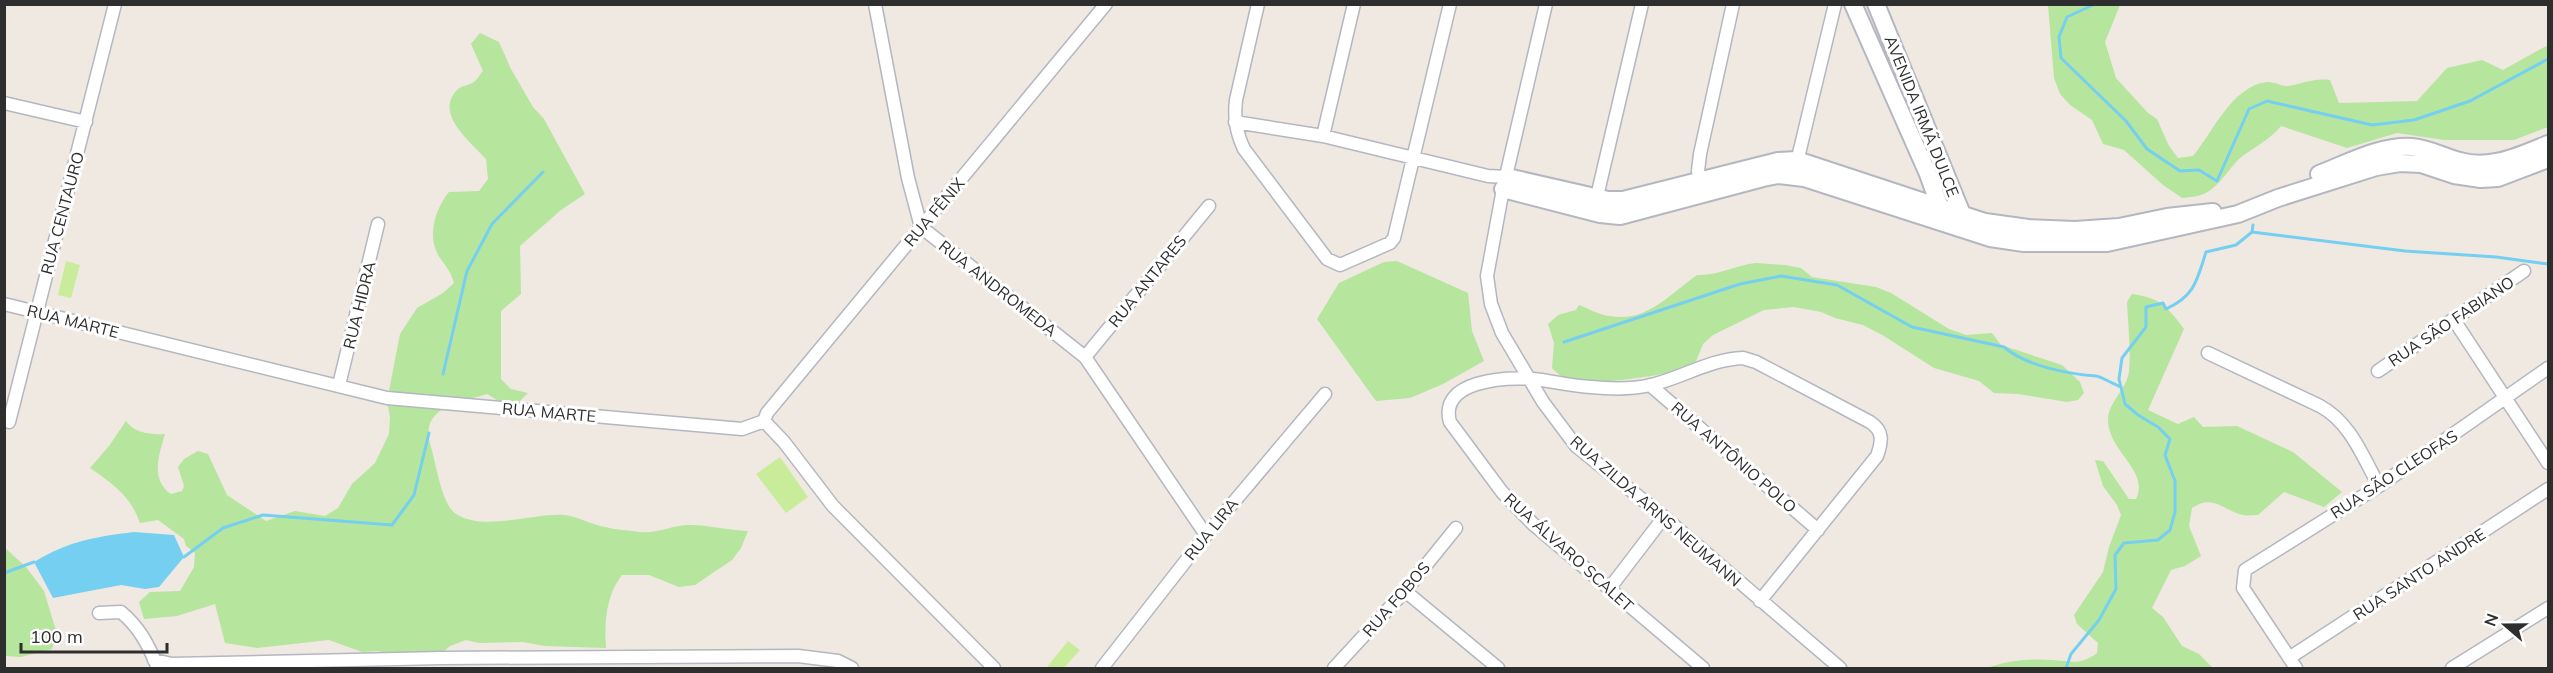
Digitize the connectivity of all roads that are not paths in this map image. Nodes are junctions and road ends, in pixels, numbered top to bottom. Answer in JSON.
{"nodes":[{"id":1,"x":115,"y":4,"type":"edge"},
{"id":2,"x":875,"y":4,"type":"edge"},
{"id":3,"x":1106,"y":4,"type":"edge"},
{"id":4,"x":1258,"y":4,"type":"edge"},
{"id":5,"x":1354,"y":4,"type":"edge"},
{"id":6,"x":1450,"y":4,"type":"edge"},
{"id":7,"x":1546,"y":4,"type":"edge"},
{"id":8,"x":1642,"y":4,"type":"edge"},
{"id":9,"x":1733,"y":4,"type":"edge"},
{"id":10,"x":1835,"y":4,"type":"edge"},
{"id":11,"x":1852,"y":4,"type":"edge"},
{"id":12,"x":1876,"y":4,"type":"edge"},
{"id":13,"x":4,"y":103,"type":"edge"},
{"id":14,"x":86,"y":122,"type":"junction"},
{"id":15,"x":1235,"y":122,"type":"junction"},
{"id":16,"x":1323,"y":136,"type":"junction"},
{"id":17,"x":2548,"y":144,"type":"edge"},
{"id":18,"x":1414,"y":158,"type":"junction"},
{"id":19,"x":2548,"y":159,"type":"edge"},
{"id":20,"x":2369,"y":162,"type":"junction"},
{"id":21,"x":1796,"y":168,"type":"junction"},
{"id":22,"x":1505,"y":183,"type":"junction"},
{"id":23,"x":1702,"y":188,"type":"junction"},
{"id":24,"x":1595,"y":205,"type":"junction"},
{"id":25,"x":1209,"y":206,"type":"dead end"},
{"id":26,"x":1942,"y":214,"type":"junction"},
{"id":27,"x":1964,"y":222,"type":"junction"},
{"id":28,"x":378,"y":224,"type":"dead end"},
{"id":29,"x":921,"y":227,"type":"junction"},
{"id":30,"x":2524,"y":271,"type":"dead end"},
{"id":31,"x":4,"y":304,"type":"edge"},
{"id":32,"x":36,"y":312,"type":"junction"},
{"id":33,"x":2454,"y":320,"type":"junction"},
{"id":34,"x":2208,"y":353,"type":"dead end"},
{"id":35,"x":1085,"y":357,"type":"junction"},
{"id":36,"x":2548,"y":368,"type":"edge"},
{"id":37,"x":2378,"y":371,"type":"dead end"},
{"id":38,"x":1531,"y":379,"type":"junction"},
{"id":39,"x":339,"y":385,"type":"junction"},
{"id":40,"x":1650,"y":385,"type":"junction"},
{"id":41,"x":1325,"y":394,"type":"dead end"},
{"id":42,"x":2506,"y":400,"type":"junction"},
{"id":43,"x":764,"y":421,"type":"junction"},
{"id":44,"x":9,"y":422,"type":"dead end"},
{"id":45,"x":2548,"y":463,"type":"edge"},
{"id":46,"x":2379,"y":486,"type":"junction"},
{"id":47,"x":2548,"y":489,"type":"edge"},
{"id":48,"x":1664,"y":517,"type":"junction"},
{"id":49,"x":1456,"y":528,"type":"dead end"},
{"id":50,"x":1818,"y":530,"type":"junction"},
{"id":51,"x":1206,"y":535,"type":"junction"},
{"id":52,"x":1609,"y":589,"type":"junction"},
{"id":53,"x":1405,"y":591,"type":"junction"},
{"id":54,"x":1760,"y":601,"type":"junction"},
{"id":55,"x":2548,"y":608,"type":"edge"},
{"id":56,"x":99,"y":613,"type":"dead end"},
{"id":57,"x":614,"y":657,"type":"junction"},
{"id":58,"x":439,"y":663,"type":"edge"},
{"id":59,"x":770,"y":663,"type":"edge"},
{"id":60,"x":156,"y":664,"type":"edge"},
{"id":61,"x":2293,"y":664,"type":"edge"},
{"id":62,"x":171,"y":666,"type":"edge"},
{"id":63,"x":608,"y":669,"type":"edge"},
{"id":64,"x":852,"y":669,"type":"edge"},
{"id":65,"x":994,"y":669,"type":"edge"},
{"id":66,"x":1102,"y":669,"type":"edge"},
{"id":67,"x":1334,"y":669,"type":"edge"},
{"id":68,"x":1498,"y":669,"type":"edge"},
{"id":69,"x":1702,"y":669,"type":"edge"},
{"id":70,"x":1840,"y":669,"type":"edge"},
{"id":71,"x":2452,"y":669,"type":"edge"}],
"edges":[{"from":1,"to":14,"type":"street","name":"RUA CENTAURO"},
{"from":2,"to":29,"type":"street"},
{"from":3,"to":29,"type":"street","name":"RUA FÊNIX"},
{"from":4,"to":15,"type":"street"},
{"from":5,"to":16,"type":"street"},
{"from":6,"to":18,"type":"street"},
{"from":7,"to":22,"type":"street","name":"RUA ZILDA ARNS NEUMANN"},
{"from":8,"to":24,"type":"street"},
{"from":9,"to":23,"type":"street"},
{"from":10,"to":21,"type":"street"},
{"from":11,"to":26,"type":"street","name":"AVENIDA IRMÃ DULCE"},
{"from":12,"to":27,"type":"street","name":"AVENIDA IRMÃ DULCE"},
{"from":13,"to":14,"type":"street"},
{"from":14,"to":32,"type":"street","name":"RUA CENTAURO"},
{"from":15,"to":16,"type":"street"},
{"from":15,"to":18,"type":"street"},
{"from":16,"to":18,"type":"street"},
{"from":17,"to":20,"type":"street"},
{"from":18,"to":22,"type":"street"},
{"from":19,"to":20,"type":"street"},
{"from":20,"to":27,"type":"street"},
{"from":21,"to":23,"type":"street"},
{"from":21,"to":26,"type":"street"},
{"from":22,"to":24,"type":"street"},
{"from":22,"to":38,"type":"street","name":"RUA ZILDA ARNS NEUMANN"},
{"from":23,"to":24,"type":"street"},
{"from":25,"to":35,"type":"street","name":"RUA ANTARES"},
{"from":26,"to":27,"type":"street"},
{"from":28,"to":39,"type":"street","name":"RUA HIDRA"},
{"from":29,"to":35,"type":"street","name":"RUA ANDROMEDA"},
{"from":29,"to":43,"type":"street","name":"RUA FÊNIX"},
{"from":30,"to":33,"type":"street","name":"RUA SÃO FABIANO"},
{"from":31,"to":32,"type":"street","name":"RUA MARTE"},
{"from":32,"to":39,"type":"street","name":"RUA MARTE"},
{"from":32,"to":44,"type":"street","name":"RUA CENTAURO"},
{"from":33,"to":37,"type":"street","name":"RUA SÃO FABIANO"},
{"from":33,"to":42,"type":"street"},
{"from":34,"to":46,"type":"street"},
{"from":35,"to":51,"type":"street","name":"RUA ANDROMEDA"},
{"from":36,"to":42,"type":"street","name":"RUA SÃO CLEOFAS"},
{"from":38,"to":40,"type":"street","name":"RUA ÁLVARO SCALET"},
{"from":38,"to":48,"type":"street","name":"RUA ZILDA ARNS NEUMANN"},
{"from":38,"to":52,"type":"street","name":"RUA ÁLVARO SCALET"},
{"from":39,"to":43,"type":"street","name":"RUA MARTE"},
{"from":40,"to":50,"type":"street","name":"RUA ANTÔNIO POLO"},
{"from":40,"to":50,"type":"street","name":"RUA ÁLVARO SCALET"},
{"from":41,"to":51,"type":"street","name":"RUA LIRA"},
{"from":42,"to":45,"type":"street"},
{"from":42,"to":46,"type":"street","name":"RUA SÃO CLEOFAS"},
{"from":43,"to":65,"type":"street"},
{"from":46,"to":61,"type":"street","name":"RUA SÃO CLEOFAS"},
{"from":47,"to":61,"type":"street","name":"RUA SANTO ANDRE"},
{"from":48,"to":52,"type":"street"},
{"from":48,"to":54,"type":"street","name":"RUA ZILDA ARNS NEUMANN"},
{"from":49,"to":53,"type":"street","name":"RUA FOBOS"},
{"from":50,"to":54,"type":"street"},
{"from":51,"to":66,"type":"street","name":"RUA LIRA"},
{"from":52,"to":69,"type":"street","name":"RUA ÁLVARO SCALET"},
{"from":53,"to":67,"type":"street","name":"RUA FOBOS"},
{"from":53,"to":68,"type":"street"},
{"from":54,"to":70,"type":"street","name":"RUA ZILDA ARNS NEUMANN"},
{"from":55,"to":71,"type":"street"},
{"from":56,"to":60,"type":"street"},
{"from":57,"to":58,"type":"street"},
{"from":57,"to":59,"type":"street"},
{"from":57,"to":63,"type":"street"},
{"from":58,"to":62,"type":"street"},
{"from":59,"to":64,"type":"street"},
{"from":60,"to":62,"type":"street"}]}
